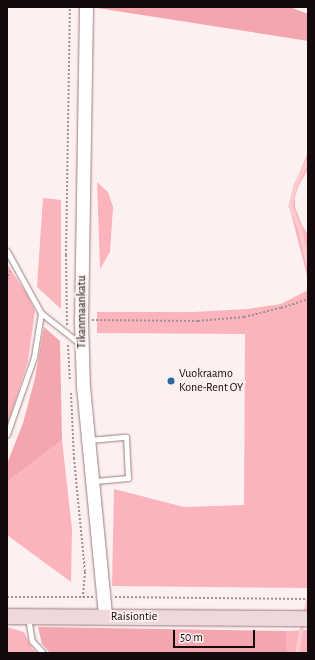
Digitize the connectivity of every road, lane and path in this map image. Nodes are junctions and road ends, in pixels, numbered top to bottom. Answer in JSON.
{"nodes":[{"id":1,"x":86,"y":7,"type":"edge"},
{"id":2,"x":7,"y":252,"type":"edge"},
{"id":3,"x":308,"y":299,"type":"edge"},
{"id":4,"x":41,"y":313,"type":"junction"},
{"id":5,"x":81,"y":320,"type":"junction"},
{"id":6,"x":82,"y":346,"type":"junction"},
{"id":7,"x":7,"y":434,"type":"edge"},
{"id":8,"x":88,"y":440,"type":"junction"},
{"id":9,"x":92,"y":480,"type":"junction"},
{"id":10,"x":7,"y":597,"type":"edge"},
{"id":11,"x":104,"y":598,"type":"junction"},
{"id":12,"x":308,"y":599,"type":"edge"},
{"id":13,"x":7,"y":616,"type":"edge"},
{"id":14,"x":28,"y":616,"type":"junction"},
{"id":15,"x":105,"y":616,"type":"junction"},
{"id":16,"x":308,"y":618,"type":"edge"},
{"id":17,"x":43,"y":653,"type":"edge"}],
"edges":[{"from":1,"to":5,"type":"street","name":"Tikanmaankatu"},
{"from":2,"to":4,"type":"lane"},
{"from":3,"to":5,"type":"path"},
{"from":4,"to":6,"type":"lane"},
{"from":4,"to":7,"type":"lane"},
{"from":5,"to":6,"type":"street","name":"Tikanmaankatu"},
{"from":6,"to":8,"type":"street","name":"Tikanmaankatu"},
{"from":8,"to":9,"type":"street","name":"Tikanmaankatu"},
{"from":8,"to":9,"type":"lane"},
{"from":9,"to":11,"type":"street","name":"Tikanmaankatu"},
{"from":10,"to":11,"type":"path"},
{"from":11,"to":12,"type":"path"},
{"from":11,"to":15,"type":"street","name":"Tikanmaankatu"},
{"from":13,"to":14,"type":"main road","name":"Raisiontie"},
{"from":14,"to":15,"type":"main road","name":"Raisiontie"},
{"from":14,"to":17,"type":"lane"},
{"from":15,"to":16,"type":"main road","name":"Raisiontie"}]}
